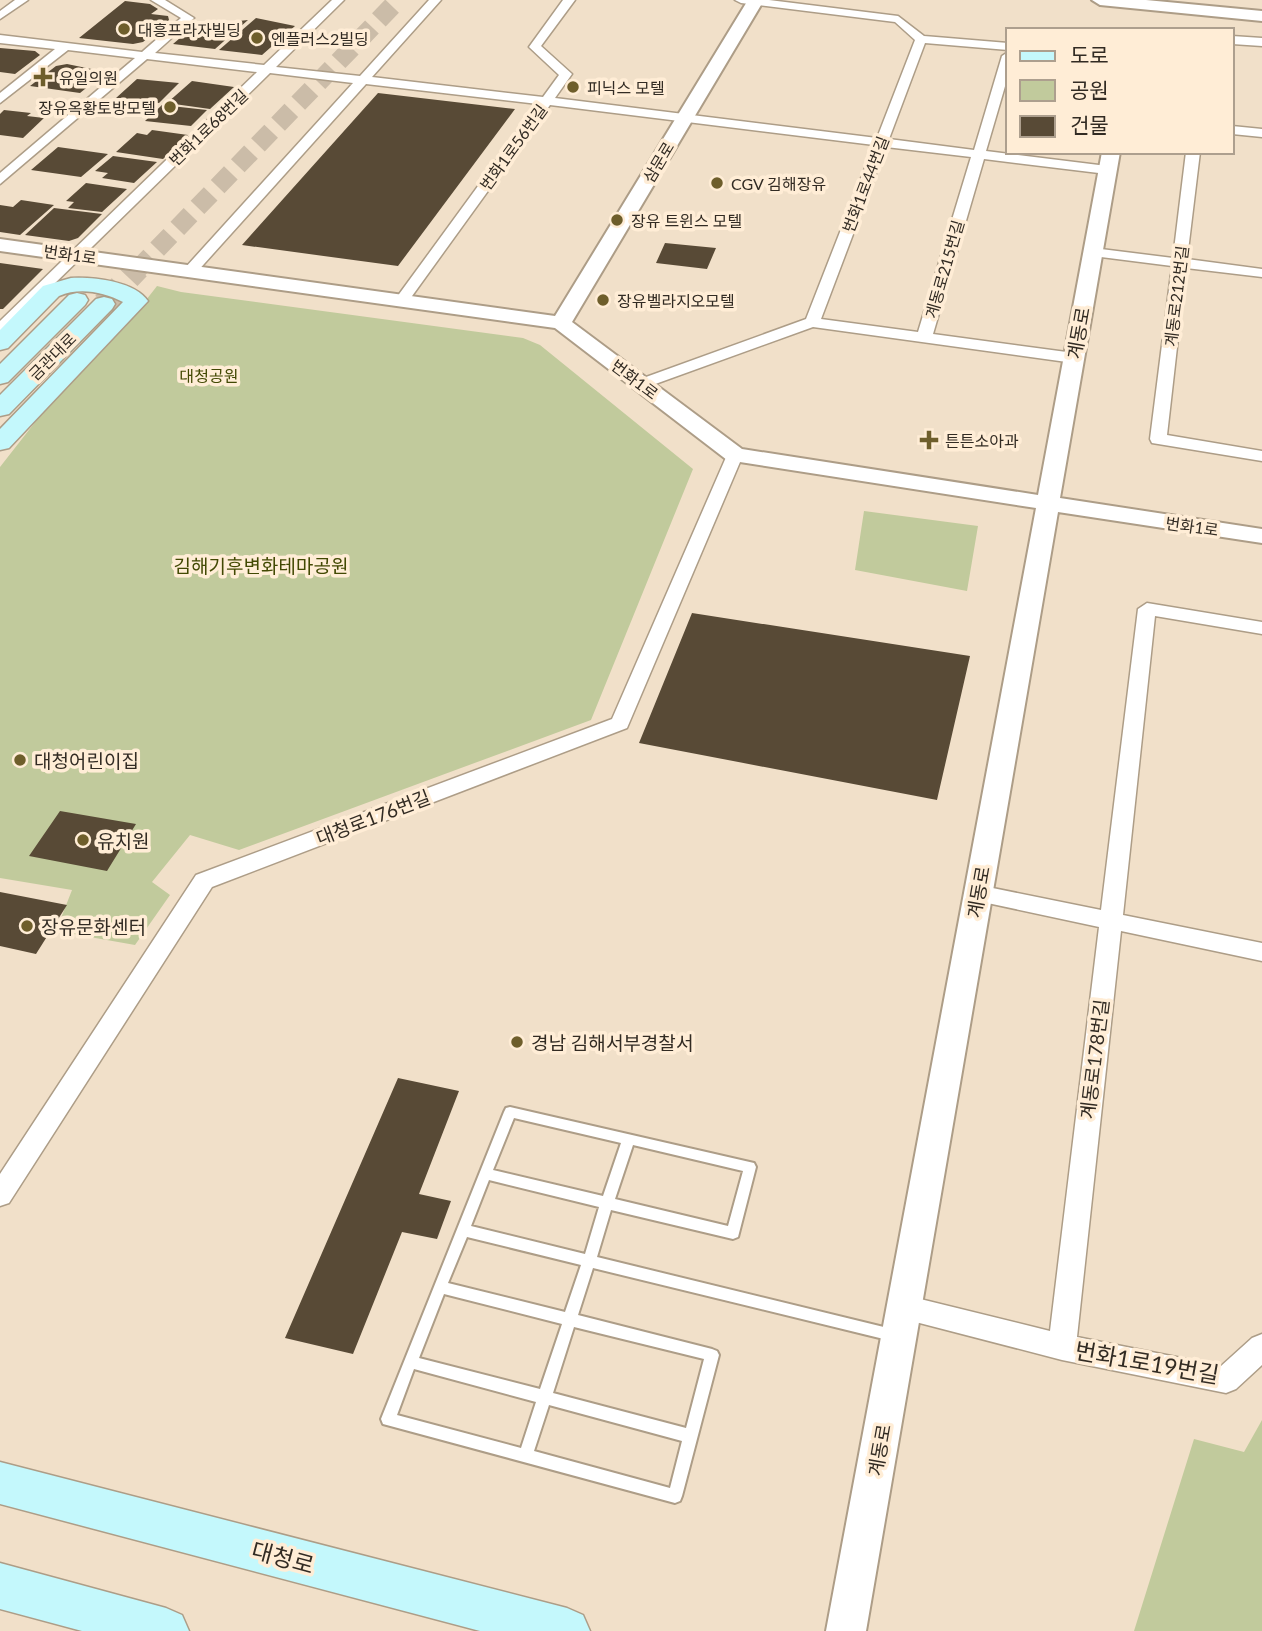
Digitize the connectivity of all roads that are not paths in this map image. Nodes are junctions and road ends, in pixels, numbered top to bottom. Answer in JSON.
{"nodes":[{"id":1,"x":22,"y":0,"type":"edge"},
{"id":2,"x":157,"y":0,"type":"edge"},
{"id":3,"x":338,"y":0,"type":"edge"},
{"id":4,"x":435,"y":0,"type":"edge"},
{"id":5,"x":569,"y":0,"type":"edge"},
{"id":6,"x":1100,"y":0,"type":"edge"},
{"id":7,"x":751,"y":1,"type":"edge"},
{"id":8,"x":1137,"y":2,"type":"edge"},
{"id":9,"x":0,"y":16,"type":"edge"},
{"id":10,"x":1262,"y":16,"type":"edge"},
{"id":11,"x":1134,"y":21,"type":"dead end"},
{"id":12,"x":0,"y":39,"type":"edge"},
{"id":13,"x":921,"y":39,"type":"junction"},
{"id":14,"x":1234,"y":40,"type":"edge"},
{"id":15,"x":1262,"y":42,"type":"edge"},
{"id":16,"x":1006,"y":46,"type":"edge"},
{"id":17,"x":65,"y":47,"type":"junction"},
{"id":18,"x":145,"y":55,"type":"junction"},
{"id":19,"x":1006,"y":61,"type":"edge"},
{"id":20,"x":268,"y":69,"type":"junction"},
{"id":21,"x":363,"y":80,"type":"junction"},
{"id":22,"x":0,"y":99,"type":"edge"},
{"id":23,"x":547,"y":101,"type":"junction"},
{"id":24,"x":684,"y":118,"type":"junction"},
{"id":25,"x":1234,"y":130,"type":"edge"},
{"id":26,"x":1262,"y":133,"type":"edge"},
{"id":27,"x":881,"y":143,"type":"junction"},
{"id":28,"x":977,"y":154,"type":"junction"},
{"id":29,"x":1193,"y":154,"type":"edge"},
{"id":30,"x":1109,"y":161,"type":"edge"},
{"id":31,"x":0,"y":180,"type":"edge"},
{"id":32,"x":0,"y":245,"type":"edge"},
{"id":33,"x":1093,"y":252,"type":"junction"},
{"id":34,"x":78,"y":255,"type":"junction"},
{"id":35,"x":1181,"y":263,"type":"junction"},
{"id":36,"x":190,"y":271,"type":"junction"},
{"id":37,"x":1262,"y":273,"type":"edge"},
{"id":38,"x":77,"y":300,"type":"tunnel mouth"},
{"id":39,"x":402,"y":300,"type":"junction"},
{"id":40,"x":104,"y":304,"type":"tunnel mouth"},
{"id":41,"x":813,"y":322,"type":"junction"},
{"id":42,"x":561,"y":323,"type":"junction"},
{"id":43,"x":0,"y":330,"type":"edge"},
{"id":44,"x":924,"y":338,"type":"junction"},
{"id":45,"x":0,"y":343,"type":"edge"},
{"id":46,"x":1074,"y":358,"type":"junction"},
{"id":47,"x":0,"y":377,"type":"edge"},
{"id":48,"x":641,"y":384,"type":"junction"},
{"id":49,"x":0,"y":409,"type":"edge"},
{"id":50,"x":0,"y":443,"type":"edge"},
{"id":51,"x":735,"y":455,"type":"junction"},
{"id":52,"x":1262,"y":456,"type":"edge"},
{"id":53,"x":1047,"y":504,"type":"junction"},
{"id":54,"x":1262,"y":536,"type":"edge"},
{"id":55,"x":1262,"y":628,"type":"edge"},
{"id":56,"x":978,"y":893,"type":"junction"},
{"id":57,"x":1112,"y":920,"type":"junction"},
{"id":58,"x":1262,"y":952,"type":"edge"},
{"id":59,"x":629,"y":1139,"type":"junction"},
{"id":60,"x":485,"y":1174,"type":"junction"},
{"id":61,"x":0,"y":1195,"type":"edge"},
{"id":62,"x":607,"y":1203,"type":"junction"},
{"id":63,"x":463,"y":1230,"type":"junction"},
{"id":64,"x":589,"y":1261,"type":"junction"},
{"id":65,"x":440,"y":1287,"type":"junction"},
{"id":66,"x":904,"y":1307,"type":"junction"},
{"id":67,"x":568,"y":1320,"type":"junction"},
{"id":68,"x":899,"y":1337,"type":"junction"},
{"id":69,"x":1262,"y":1346,"type":"edge"},
{"id":70,"x":1062,"y":1347,"type":"junction"},
{"id":71,"x":411,"y":1362,"type":"junction"},
{"id":72,"x":544,"y":1397,"type":"junction"},
{"id":73,"x":691,"y":1436,"type":"junction"},
{"id":74,"x":524,"y":1456,"type":"junction"},
{"id":75,"x":0,"y":1483,"type":"edge"},
{"id":76,"x":0,"y":1586,"type":"edge"},
{"id":77,"x":166,"y":1631,"type":"edge"},
{"id":78,"x":567,"y":1631,"type":"edge"},
{"id":79,"x":846,"y":1631,"type":"edge"}],
"edges":[{"from":1,"to":9,"type":"street"},
{"from":2,"to":18,"type":"street"},
{"from":3,"to":20,"type":"street","name":"번화1로68번길"},
{"from":4,"to":21,"type":"street"},
{"from":5,"to":23,"type":"street","name":"번화1로56번길"},
{"from":6,"to":8,"type":"street"},
{"from":7,"to":13,"type":"street"},
{"from":7,"to":24,"type":"street","name":"삼문로"},
{"from":8,"to":10,"type":"street"},
{"from":8,"to":11,"type":"street"},
{"from":12,"to":17,"type":"street"},
{"from":13,"to":16,"type":"street"},
{"from":13,"to":27,"type":"street","name":"번화1로44번길"},
{"from":14,"to":15,"type":"street"},
{"from":17,"to":18,"type":"street"},
{"from":17,"to":22,"type":"street"},
{"from":18,"to":20,"type":"street"},
{"from":18,"to":31,"type":"street"},
{"from":19,"to":28,"type":"street","name":"계동로215번길"},
{"from":20,"to":21,"type":"street"},
{"from":20,"to":34,"type":"street","name":"번화1로68번길"},
{"from":21,"to":23,"type":"street"},
{"from":21,"to":36,"type":"street"},
{"from":23,"to":24,"type":"street"},
{"from":23,"to":39,"type":"street","name":"번화1로56번길"},
{"from":24,"to":27,"type":"street"},
{"from":24,"to":42,"type":"street","name":"삼문로"},
{"from":25,"to":26,"type":"street"},
{"from":27,"to":28,"type":"street"},
{"from":27,"to":41,"type":"street","name":"번화1로44번길"},
{"from":28,"to":30,"type":"street"},
{"from":28,"to":44,"type":"street","name":"계동로215번길"},
{"from":29,"to":35,"type":"street","name":"계동로212번길"},
{"from":30,"to":33,"type":"street","name":"계동로"},
{"from":32,"to":34,"type":"street","name":"번화1로"},
{"from":33,"to":35,"type":"street"},
{"from":33,"to":46,"type":"street","name":"계동로"},
{"from":34,"to":36,"type":"street","name":"번화1로"},
{"from":34,"to":43,"type":"street","name":"번화1로68번길"},
{"from":35,"to":37,"type":"street"},
{"from":35,"to":52,"type":"street","name":"계동로212번길"},
{"from":36,"to":39,"type":"street","name":"번화1로"},
{"from":38,"to":47,"type":"main road","name":"금관대로"},
{"from":39,"to":42,"type":"street","name":"번화1로"},
{"from":40,"to":49,"type":"main road","name":"금관대로"},
{"from":41,"to":44,"type":"street"},
{"from":41,"to":48,"type":"street"},
{"from":42,"to":48,"type":"street","name":"번화1로"},
{"from":44,"to":46,"type":"street","name":"계동로215번길"},
{"from":45,"to":50,"type":"main road"},
{"from":46,"to":53,"type":"street","name":"계동로"},
{"from":48,"to":51,"type":"street","name":"번화1로"},
{"from":51,"to":53,"type":"street","name":"번화1로"},
{"from":51,"to":61,"type":"street","name":"대청로176번길"},
{"from":53,"to":54,"type":"street","name":"번화1로"},
{"from":53,"to":56,"type":"street","name":"계동로"},
{"from":55,"to":57,"type":"street","name":"계동로178번길"},
{"from":56,"to":57,"type":"street"},
{"from":56,"to":66,"type":"street","name":"계동로"},
{"from":57,"to":58,"type":"street"},
{"from":57,"to":70,"type":"street","name":"계동로178번길"},
{"from":59,"to":60,"type":"lane"},
{"from":59,"to":62,"type":"lane"},
{"from":59,"to":62,"type":"lane"},
{"from":60,"to":62,"type":"lane"},
{"from":60,"to":63,"type":"lane"},
{"from":62,"to":64,"type":"lane"},
{"from":63,"to":64,"type":"lane"},
{"from":63,"to":65,"type":"lane"},
{"from":64,"to":67,"type":"lane"},
{"from":64,"to":68,"type":"lane"},
{"from":65,"to":67,"type":"lane"},
{"from":65,"to":71,"type":"lane"},
{"from":66,"to":68,"type":"street","name":"계동로"},
{"from":66,"to":70,"type":"street"},
{"from":67,"to":72,"type":"lane"},
{"from":67,"to":73,"type":"lane"},
{"from":68,"to":79,"type":"street","name":"계동로"},
{"from":69,"to":70,"type":"street","name":"번화1로19번길"},
{"from":71,"to":72,"type":"lane"},
{"from":71,"to":74,"type":"lane"},
{"from":72,"to":73,"type":"lane"},
{"from":72,"to":74,"type":"lane"},
{"from":73,"to":74,"type":"lane"},
{"from":75,"to":78,"type":"main road","name":"대청로"},
{"from":76,"to":77,"type":"main road"}]}
